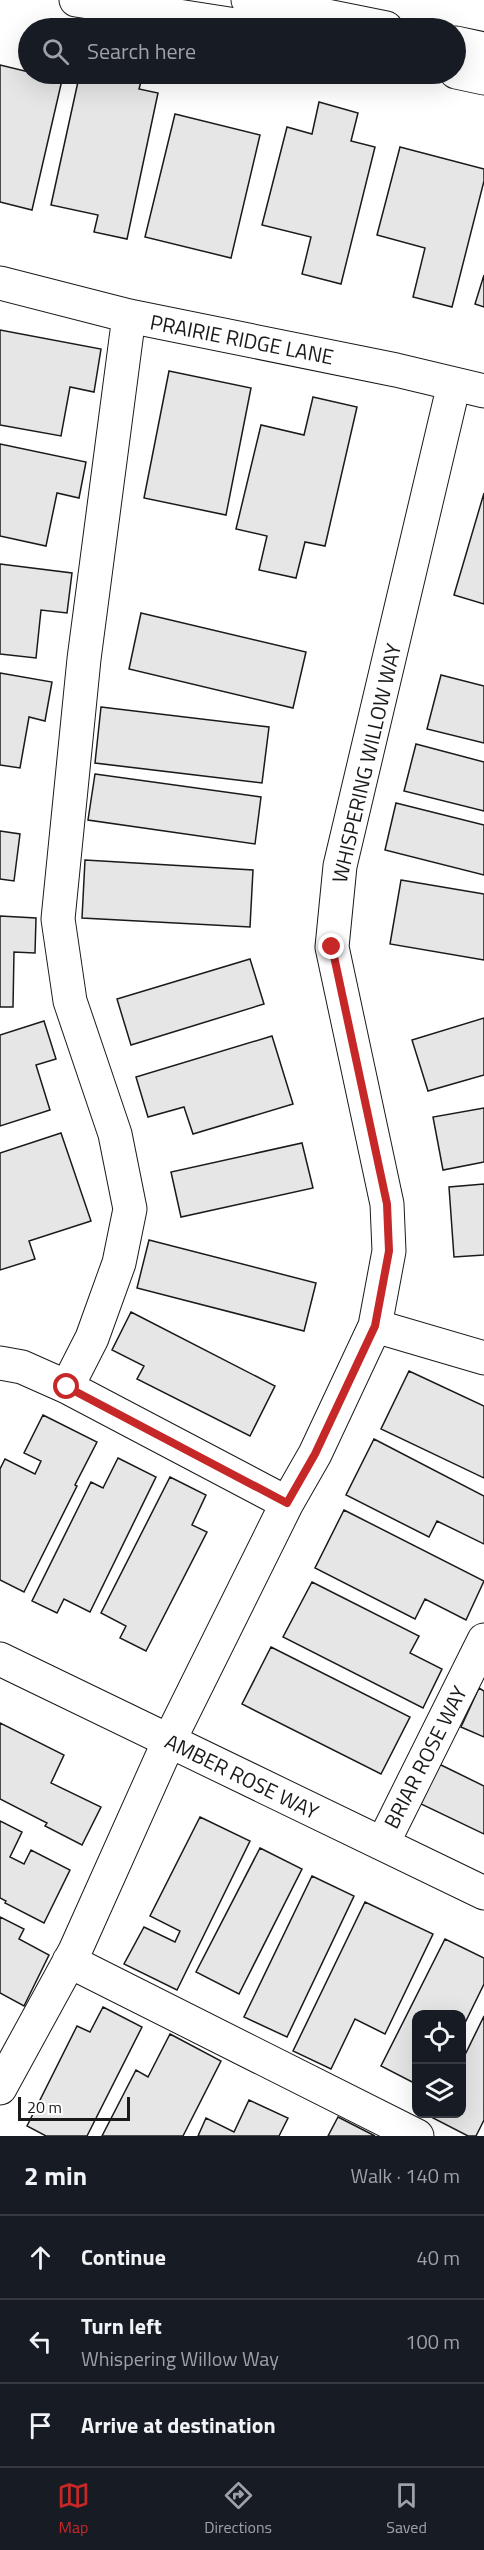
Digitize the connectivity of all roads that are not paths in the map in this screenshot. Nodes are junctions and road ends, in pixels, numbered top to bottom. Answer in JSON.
{"nodes":[{"id":1,"x":76,"y":0,"type":"edge"},
{"id":2,"x":248,"y":0,"type":"edge"},
{"id":3,"x":290,"y":12,"type":"edge"},
{"id":4,"x":190,"y":18,"type":"edge"},
{"id":5,"x":326,"y":18,"type":"edge"},
{"id":6,"x":466,"y":45,"type":"edge"},
{"id":7,"x":484,"y":49,"type":"edge"},
{"id":8,"x":466,"y":74,"type":"edge"},
{"id":9,"x":484,"y":78,"type":"edge"},
{"id":10,"x":0,"y":283,"type":"edge"},
{"id":11,"x":129,"y":316,"type":"junction"},
{"id":12,"x":469,"y":388,"type":"edge"},
{"id":13,"x":375,"y":1326,"type":"junction"},
{"id":14,"x":484,"y":1358,"type":"edge"},
{"id":15,"x":0,"y":1363,"type":"edge"},
{"id":16,"x":67,"y":1387,"type":"junction"},
{"id":17,"x":287,"y":1503,"type":"junction"},
{"id":18,"x":484,"y":1640,"type":"edge"},
{"id":19,"x":0,"y":1659,"type":"edge"},
{"id":20,"x":169,"y":1741,"type":"junction"},
{"id":21,"x":382,"y":1843,"type":"junction"},
{"id":22,"x":484,"y":1893,"type":"edge"},
{"id":23,"x":69,"y":1961,"type":"junction"},
{"id":24,"x":0,"y":2088,"type":"edge"},
{"id":25,"x":417,"y":2136,"type":"edge"}],
"edges":[{"from":1,"to":4,"type":"street"},
{"from":2,"to":3,"type":"street"},
{"from":3,"to":5,"type":"street"},
{"from":6,"to":7,"type":"street"},
{"from":8,"to":9,"type":"street"},
{"from":10,"to":11,"type":"street","name":"PRAIRIE RIDGE LANE"},
{"from":11,"to":12,"type":"street","name":"PRAIRIE RIDGE LANE"},
{"from":11,"to":16,"type":"street"},
{"from":12,"to":13,"type":"street","name":"WHISPERING WILLOW WAY"},
{"from":13,"to":14,"type":"street"},
{"from":13,"to":17,"type":"street","name":"WHISPERING WILLOW WAY"},
{"from":15,"to":16,"type":"street"},
{"from":16,"to":17,"type":"street"},
{"from":17,"to":20,"type":"street","name":"WHISPERING WILLOW WAY"},
{"from":18,"to":21,"type":"street","name":"BRIAR ROSE WAY"},
{"from":19,"to":20,"type":"street","name":"AMBER ROSE WAY"},
{"from":20,"to":21,"type":"street","name":"AMBER ROSE WAY"},
{"from":20,"to":23,"type":"street","name":"WHISPERING WILLOW WAY"},
{"from":21,"to":22,"type":"street","name":"AMBER ROSE WAY"},
{"from":23,"to":24,"type":"street","name":"WHISPERING WILLOW WAY"},
{"from":23,"to":25,"type":"street"}]}
